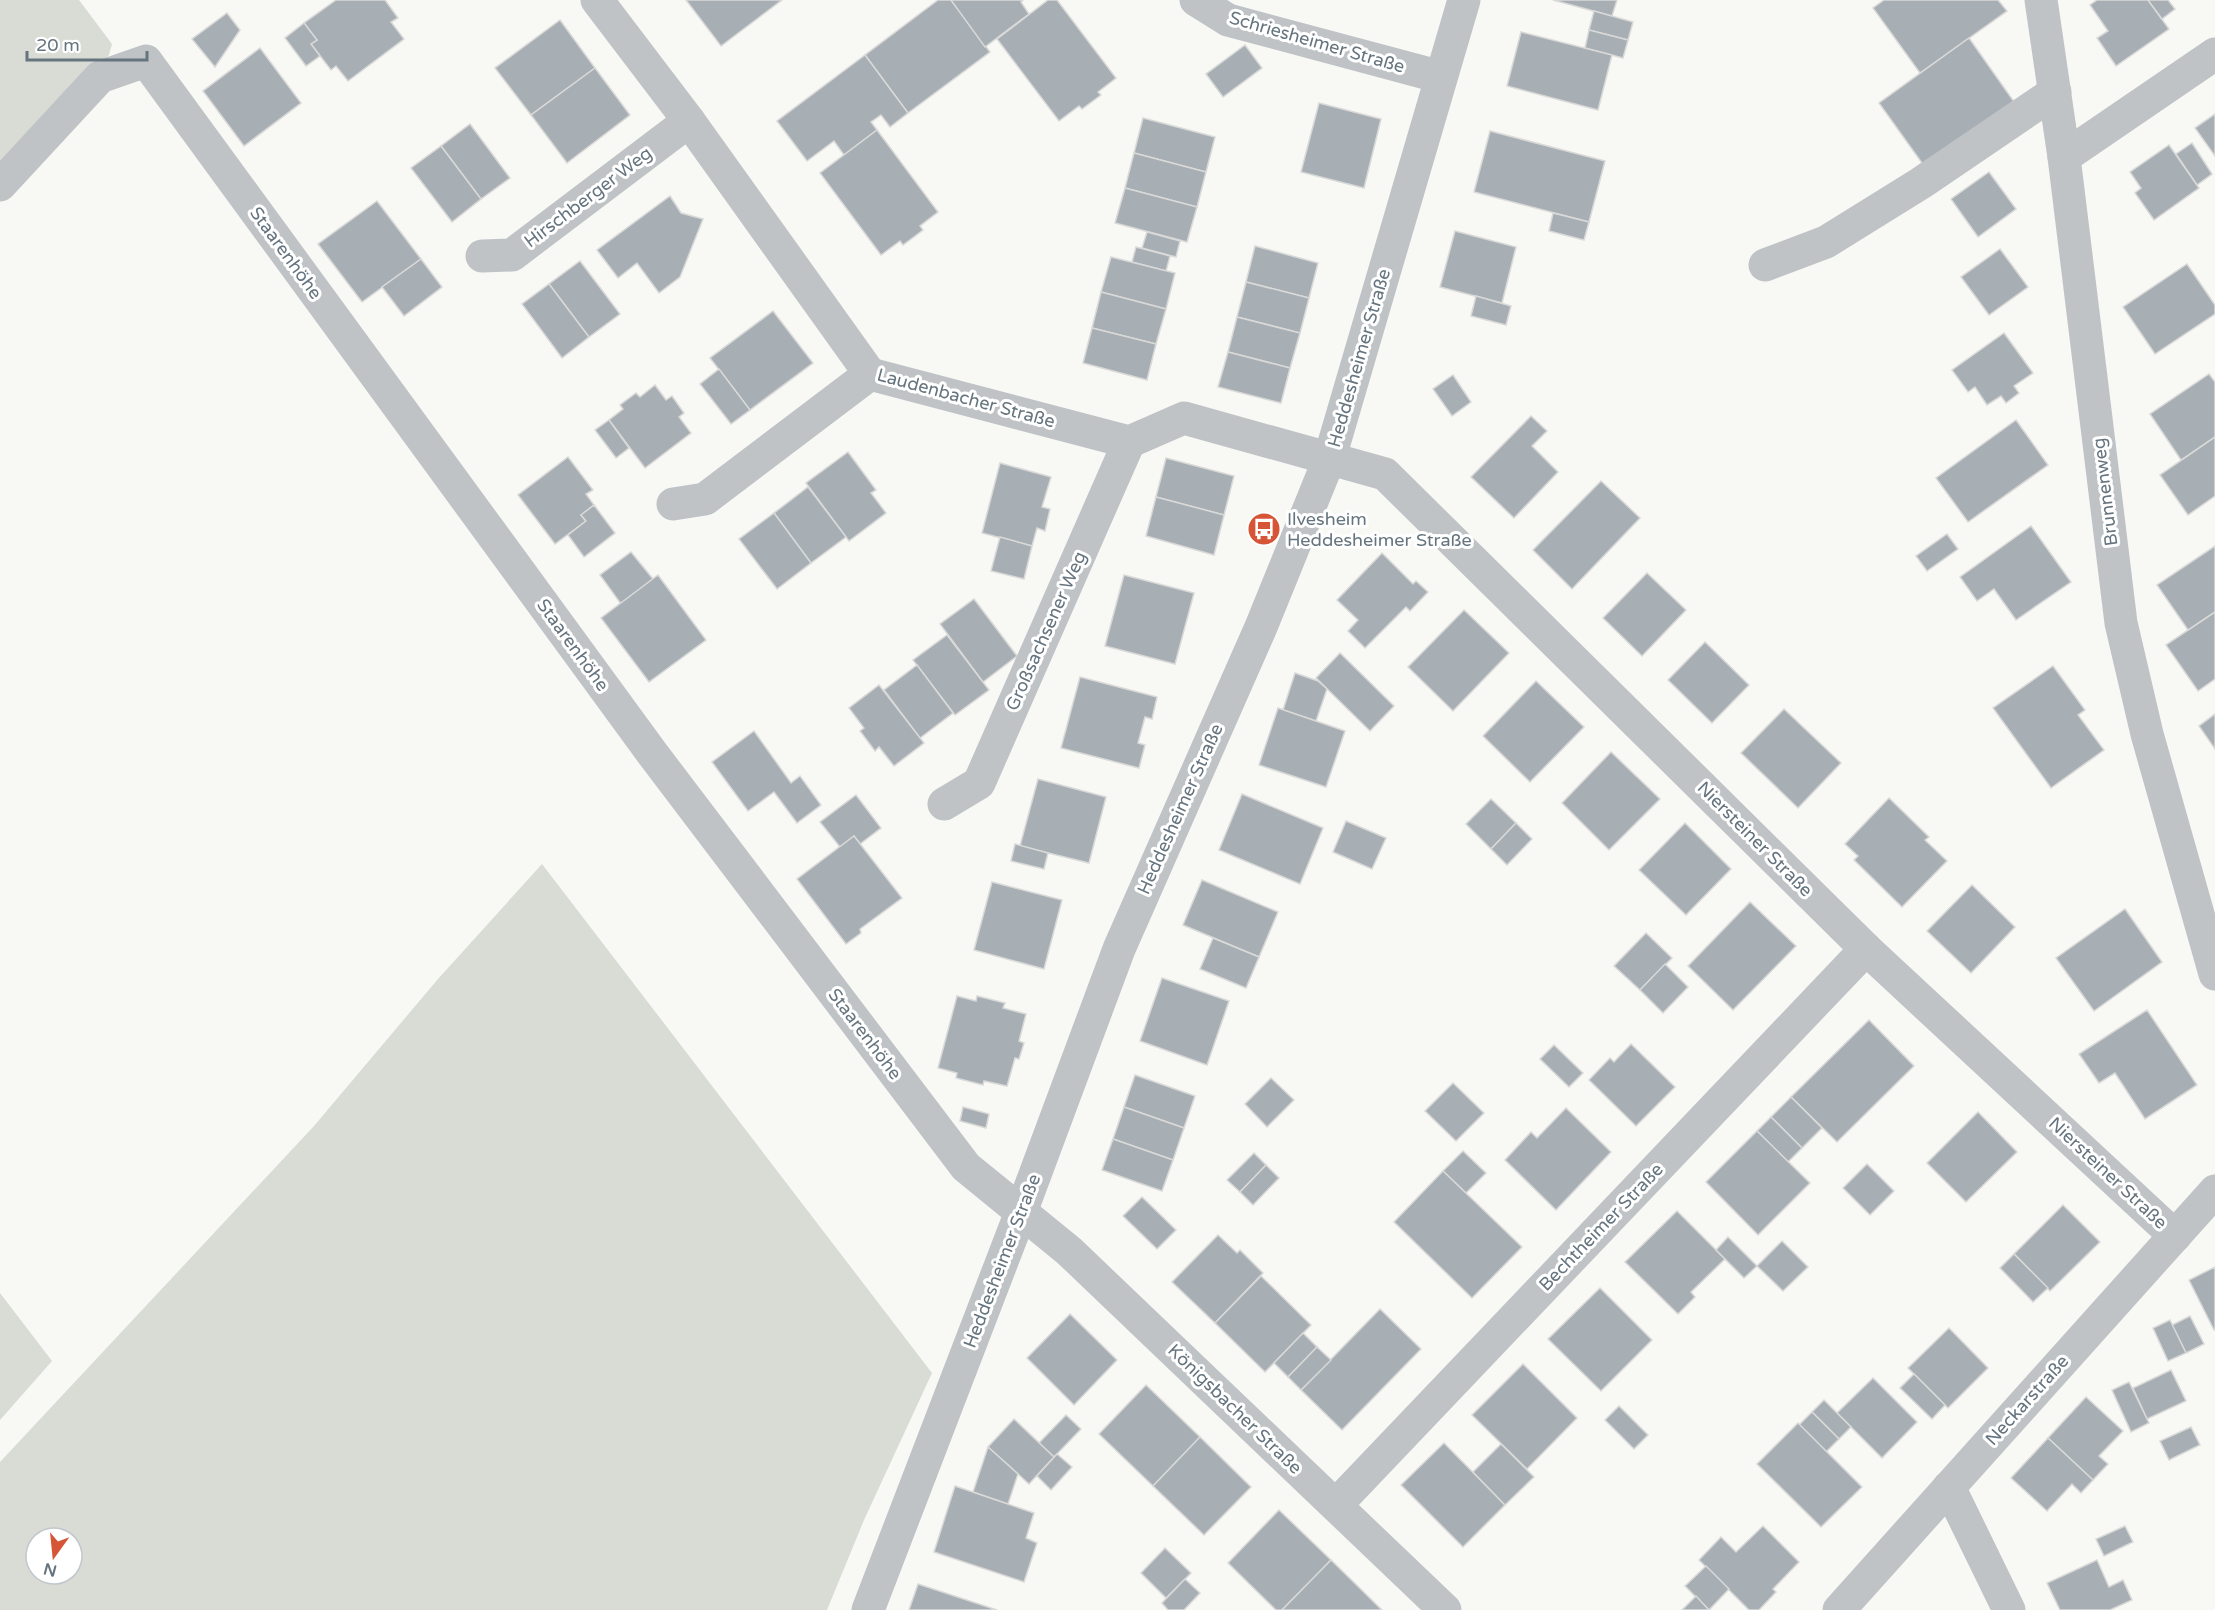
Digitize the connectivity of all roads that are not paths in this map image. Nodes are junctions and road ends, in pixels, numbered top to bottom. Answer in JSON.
{"nodes":[{"id":1,"x":597,"y":0,"type":"edge"},
{"id":2,"x":1196,"y":0,"type":"edge"},
{"id":3,"x":1464,"y":0,"type":"edge"},
{"id":4,"x":2041,"y":0,"type":"edge"},
{"id":5,"x":2215,"y":54,"type":"edge"},
{"id":6,"x":1441,"y":77,"type":"junction"},
{"id":7,"x":2055,"y":92,"type":"junction"},
{"id":8,"x":689,"y":121,"type":"junction"},
{"id":9,"x":2064,"y":157,"type":"junction"},
{"id":10,"x":0,"y":185,"type":"edge"},
{"id":11,"x":482,"y":256,"type":"dead end"},
{"id":12,"x":1765,"y":265,"type":"dead end"},
{"id":13,"x":870,"y":374,"type":"junction"},
{"id":14,"x":1129,"y":442,"type":"junction"},
{"id":15,"x":1330,"y":457,"type":"junction"},
{"id":16,"x":673,"y":504,"type":"dead end"},
{"id":17,"x":944,"y":804,"type":"dead end"},
{"id":18,"x":1866,"y":949,"type":"junction"},
{"id":19,"x":2215,"y":974,"type":"edge"},
{"id":20,"x":2215,"y":1191,"type":"edge"},
{"id":21,"x":1021,"y":1212,"type":"junction"},
{"id":22,"x":2175,"y":1236,"type":"junction"},
{"id":23,"x":1949,"y":1487,"type":"junction"},
{"id":24,"x":1336,"y":1505,"type":"junction"},
{"id":25,"x":868,"y":1610,"type":"edge"},
{"id":26,"x":1445,"y":1610,"type":"edge"},
{"id":27,"x":1839,"y":1610,"type":"edge"},
{"id":28,"x":2009,"y":1610,"type":"edge"}],
"edges":[{"from":1,"to":8,"type":"street","name":"Laudenbacher Straße"},
{"from":2,"to":6,"type":"street","name":"Schriesheimer Straße"},
{"from":3,"to":6,"type":"street","name":"Heddesheimer Straße"},
{"from":4,"to":7,"type":"street","name":"Brunnenweg"},
{"from":5,"to":9,"type":"street"},
{"from":6,"to":15,"type":"street","name":"Heddesheimer Straße"},
{"from":7,"to":9,"type":"street","name":"Brunnenweg"},
{"from":7,"to":12,"type":"street"},
{"from":8,"to":11,"type":"street","name":"Hirschberger Weg"},
{"from":8,"to":13,"type":"street","name":"Laudenbacher Straße"},
{"from":9,"to":19,"type":"street","name":"Brunnenweg"},
{"from":10,"to":21,"type":"street","name":"Staarenhöhe"},
{"from":13,"to":14,"type":"street","name":"Laudenbacher Straße"},
{"from":13,"to":16,"type":"street"},
{"from":14,"to":15,"type":"street"},
{"from":14,"to":17,"type":"street","name":"Großsachsener Weg"},
{"from":15,"to":18,"type":"street","name":"Niersteiner Straße"},
{"from":15,"to":21,"type":"street","name":"Heddesheimer Straße"},
{"from":18,"to":22,"type":"street","name":"Niersteiner Straße"},
{"from":18,"to":24,"type":"street","name":"Bechtheimer Straße"},
{"from":20,"to":22,"type":"street","name":"Neckarstraße"},
{"from":21,"to":24,"type":"street","name":"Königsbacher Straße"},
{"from":21,"to":25,"type":"street","name":"Heddesheimer Straße"},
{"from":22,"to":23,"type":"street","name":"Neckarstraße"},
{"from":23,"to":27,"type":"street","name":"Neckarstraße"},
{"from":23,"to":28,"type":"street"},
{"from":24,"to":26,"type":"street","name":"Königsbacher Straße"}]}
